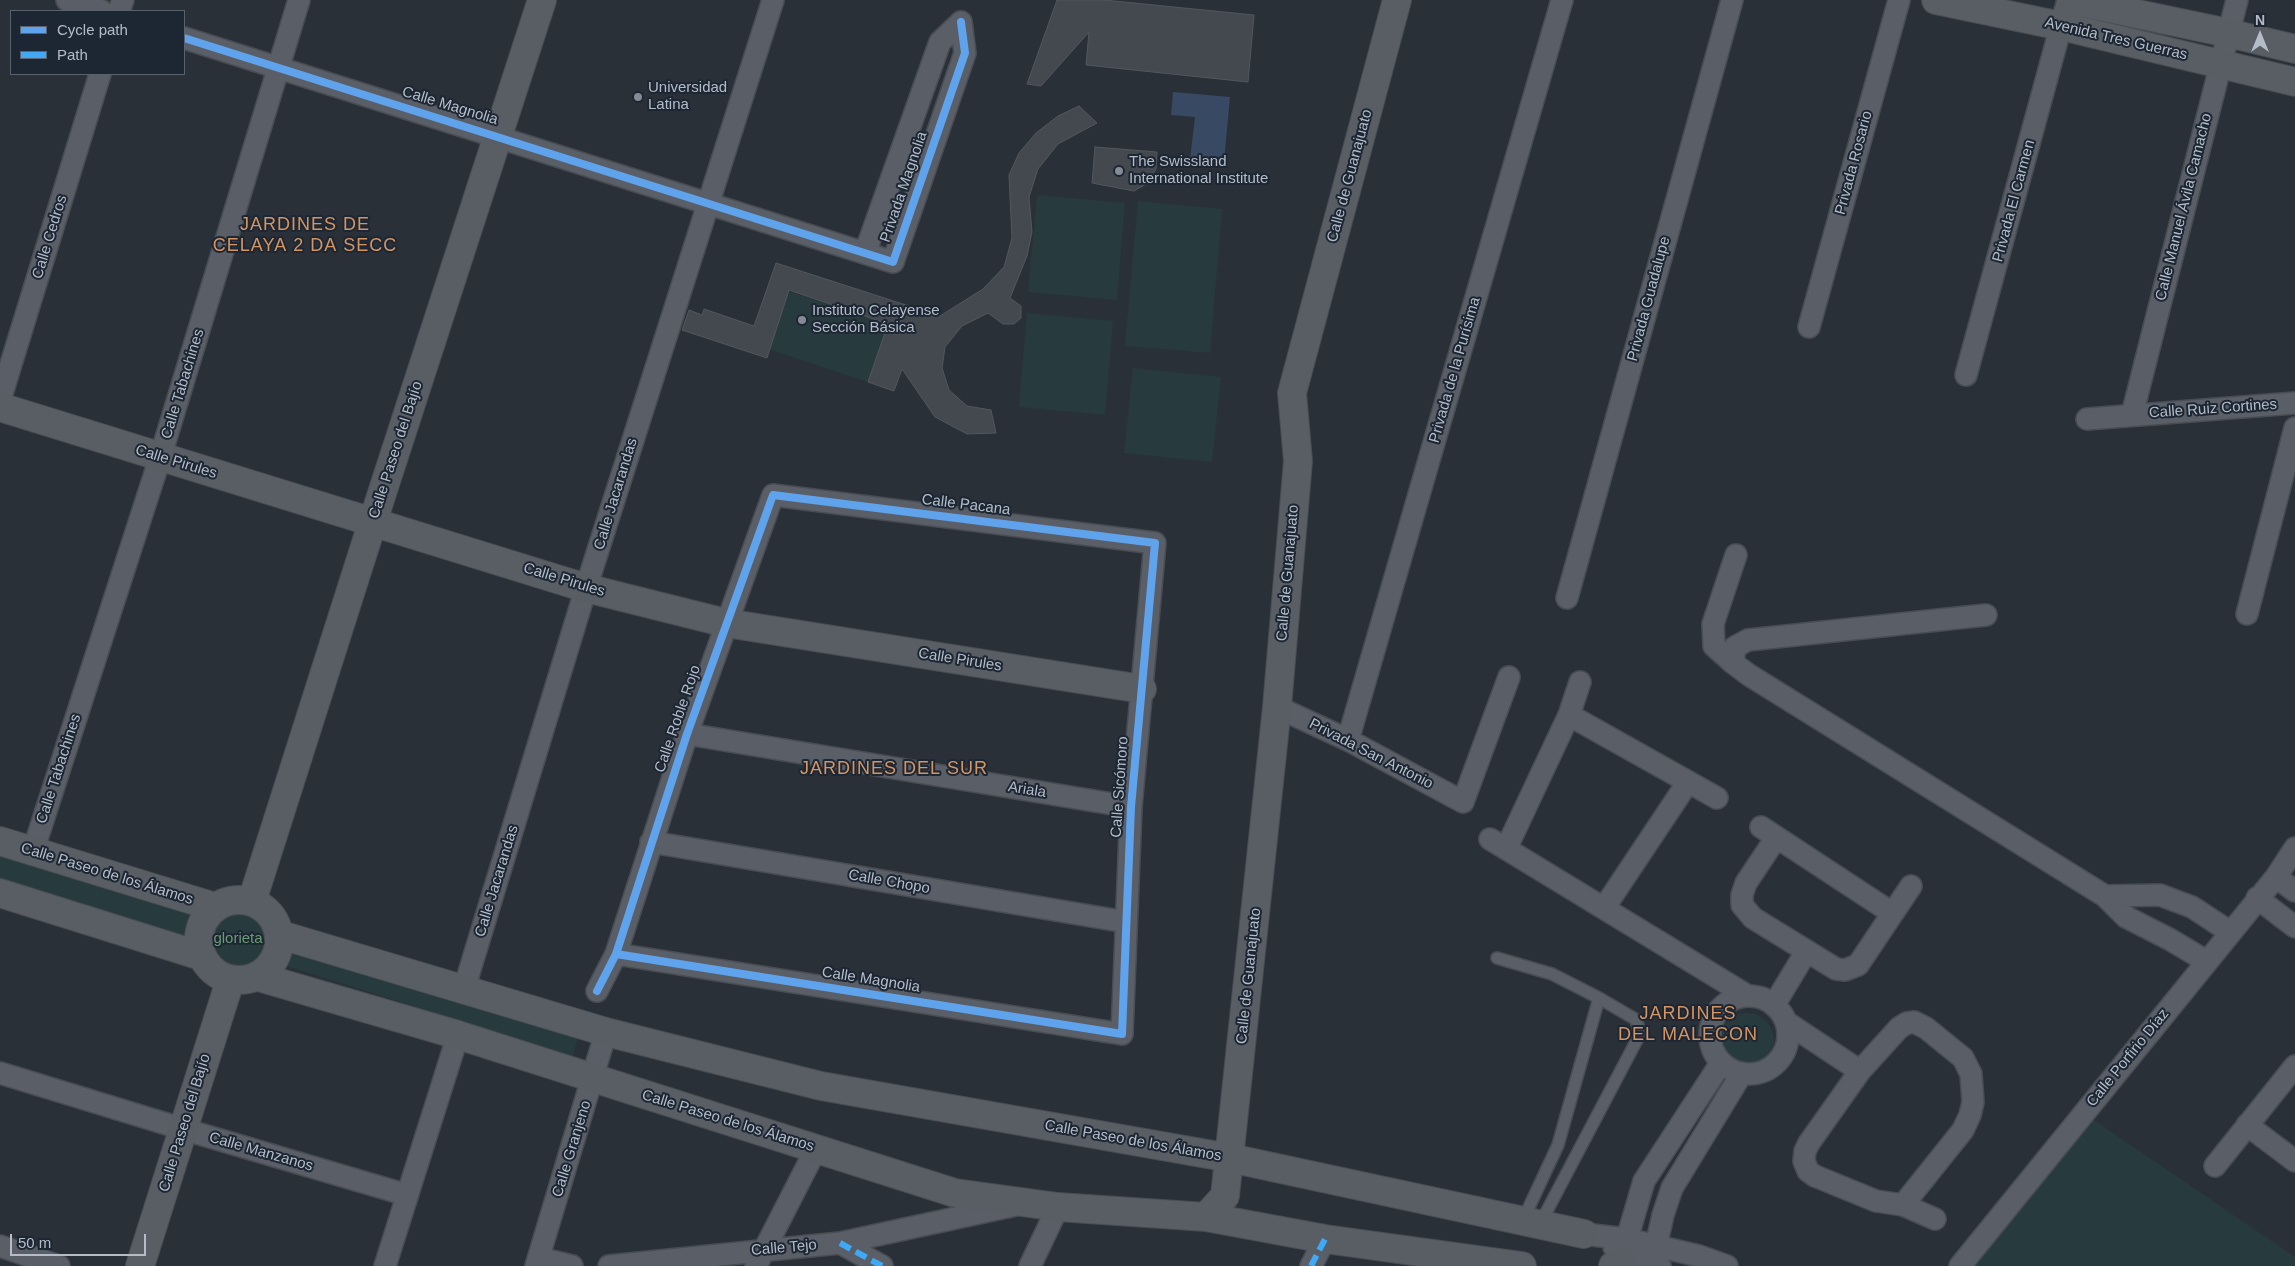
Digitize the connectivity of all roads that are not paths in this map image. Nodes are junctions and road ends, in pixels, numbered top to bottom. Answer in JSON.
{"nodes":[{"id":1,"x":67,"y":0,"type":"edge"},
{"id":2,"x":299,"y":0,"type":"edge"},
{"id":3,"x":542,"y":0,"type":"edge"},
{"id":4,"x":773,"y":0,"type":"edge"},
{"id":5,"x":1396,"y":0,"type":"edge"},
{"id":6,"x":1562,"y":0,"type":"edge"},
{"id":7,"x":1732,"y":0,"type":"edge"},
{"id":8,"x":1899,"y":0,"type":"edge"},
{"id":9,"x":1936,"y":0,"type":"edge"},
{"id":10,"x":2069,"y":0,"type":"edge"},
{"id":11,"x":2237,"y":0,"type":"edge"},
{"id":12,"x":99,"y":10,"type":"edge"},
{"id":13,"x":2061,"y":26,"type":"junction"},
{"id":14,"x":2228,"y":33,"type":"junction"},
{"id":15,"x":185,"y":38,"type":"edge"},
{"id":16,"x":2295,"y":49,"type":"edge"},
{"id":17,"x":2220,"y":63,"type":"junction"},
{"id":18,"x":280,"y":69,"type":"junction"},
{"id":19,"x":100,"y":75,"type":"edge"},
{"id":20,"x":2295,"y":82,"type":"edge"},
{"id":21,"x":499,"y":136,"type":"junction"},
{"id":22,"x":905,"y":139,"type":"junction"},
{"id":23,"x":933,"y":146,"type":"junction"},
{"id":24,"x":707,"y":203,"type":"junction"},
{"id":25,"x":865,"y":253,"type":"junction"},
{"id":26,"x":1809,"y":327,"type":"dead end"},
{"id":27,"x":1966,"y":375,"type":"dead end"},
{"id":28,"x":0,"y":400,"type":"edge"},
{"id":29,"x":2295,"y":403,"type":"edge"},
{"id":30,"x":0,"y":407,"type":"edge"},
{"id":31,"x":2132,"y":415,"type":"junction"},
{"id":32,"x":2087,"y":419,"type":"dead end"},
{"id":33,"x":2295,"y":428,"type":"edge"},
{"id":34,"x":160,"y":458,"type":"junction"},
{"id":35,"x":773,"y":495,"type":"joint"},
{"id":36,"x":373,"y":521,"type":"junction"},
{"id":37,"x":1155,"y":543,"type":"joint"},
{"id":38,"x":1736,"y":554,"type":"dead end"},
{"id":39,"x":586,"y":588,"type":"junction"},
{"id":40,"x":1567,"y":598,"type":"dead end"},
{"id":41,"x":1986,"y":614,"type":"dead end"},
{"id":42,"x":2247,"y":614,"type":"dead end"},
{"id":43,"x":726,"y":623,"type":"junction"},
{"id":44,"x":1733,"y":663,"type":"junction"},
{"id":45,"x":1509,"y":677,"type":"dead end"},
{"id":46,"x":1580,"y":682,"type":"dead end"},
{"id":47,"x":1142,"y":689,"type":"junction"},
{"id":48,"x":1277,"y":707,"type":"junction"},
{"id":49,"x":1569,"y":715,"type":"junction"},
{"id":50,"x":687,"y":734,"type":"junction"},
{"id":51,"x":1348,"y":740,"type":"junction"},
{"id":52,"x":1688,"y":782,"type":"junction"},
{"id":53,"x":1716,"y":798,"type":"dead end"},
{"id":54,"x":1131,"y":806,"type":"junction"},
{"id":55,"x":0,"y":841,"type":"edge"},
{"id":56,"x":651,"y":842,"type":"junction"},
{"id":57,"x":2295,"y":848,"type":"edge"},
{"id":58,"x":33,"y":851,"type":"junction"},
{"id":59,"x":2276,"y":876,"type":"junction"},
{"id":60,"x":1911,"y":886,"type":"dead end"},
{"id":61,"x":2295,"y":892,"type":"edge"},
{"id":62,"x":1,"y":896,"type":"edge"},
{"id":63,"x":2105,"y":896,"type":"junction"},
{"id":64,"x":2257,"y":898,"type":"junction"},
{"id":65,"x":252,"y":901,"type":"junction"},
{"id":66,"x":215,"y":907,"type":"junction"},
{"id":67,"x":1604,"y":908,"type":"junction"},
{"id":68,"x":1892,"y":913,"type":"junction"},
{"id":69,"x":1126,"y":922,"type":"junction"},
{"id":70,"x":2295,"y":928,"type":"edge"},
{"id":71,"x":2230,"y":932,"type":"junction"},
{"id":72,"x":281,"y":935,"type":"junction"},
{"id":73,"x":1806,"y":952,"type":"junction"},
{"id":74,"x":616,"y":954,"type":"junction"},
{"id":75,"x":201,"y":956,"type":"junction"},
{"id":76,"x":1497,"y":958,"type":"dead end"},
{"id":77,"x":2206,"y":961,"type":"junction"},
{"id":78,"x":259,"y":977,"type":"junction"},
{"id":79,"x":1718,"y":978,"type":"junction"},
{"id":80,"x":230,"y":980,"type":"junction"},
{"id":81,"x":464,"y":989,"type":"junction"},
{"id":82,"x":597,"y":991,"type":"dead end"},
{"id":83,"x":1748,"y":996,"type":"junction"},
{"id":84,"x":1599,"y":998,"type":"junction"},
{"id":85,"x":1724,"y":1005,"type":"junction"},
{"id":86,"x":1780,"y":1014,"type":"junction"},
{"id":87,"x":606,"y":1032,"type":"junction"},
{"id":88,"x":1122,"y":1034,"type":"joint"},
{"id":89,"x":458,"y":1035,"type":"junction"},
{"id":90,"x":1817,"y":1042,"type":"junction"},
{"id":91,"x":1778,"y":1060,"type":"junction"},
{"id":92,"x":1721,"y":1062,"type":"junction"},
{"id":93,"x":2295,"y":1066,"type":"edge"},
{"id":94,"x":1860,"y":1071,"type":"junction"},
{"id":95,"x":0,"y":1073,"type":"edge"},
{"id":96,"x":1742,"y":1073,"type":"junction"},
{"id":97,"x":594,"y":1079,"type":"junction"},
{"id":98,"x":2247,"y":1125,"type":"junction"},
{"id":99,"x":183,"y":1130,"type":"junction"},
{"id":100,"x":1558,"y":1144,"type":"junction"},
{"id":101,"x":816,"y":1149,"type":"junction"},
{"id":102,"x":1578,"y":1153,"type":"junction"},
{"id":103,"x":1230,"y":1158,"type":"junction"},
{"id":104,"x":2295,"y":1160,"type":"edge"},
{"id":105,"x":2215,"y":1166,"type":"dead end"},
{"id":106,"x":407,"y":1195,"type":"junction"},
{"id":107,"x":1025,"y":1203,"type":"junction"},
{"id":108,"x":1903,"y":1205,"type":"junction"},
{"id":109,"x":1058,"y":1207,"type":"junction"},
{"id":110,"x":1206,"y":1217,"type":"junction"},
{"id":111,"x":1935,"y":1219,"type":"dead end"},
{"id":112,"x":1532,"y":1222,"type":"junction"},
{"id":113,"x":1584,"y":1234,"type":"junction"},
{"id":114,"x":1325,"y":1240,"type":"junction"},
{"id":115,"x":840,"y":1243,"type":"junction"},
{"id":116,"x":0,"y":1246,"type":"edge"},
{"id":117,"x":1658,"y":1256,"type":"edge"},
{"id":118,"x":760,"y":1258,"type":"edge"},
{"id":119,"x":1622,"y":1258,"type":"edge"},
{"id":120,"x":538,"y":1262,"type":"edge"},
{"id":121,"x":58,"y":1266,"type":"edge"},
{"id":122,"x":140,"y":1266,"type":"edge"},
{"id":123,"x":385,"y":1266,"type":"edge"},
{"id":124,"x":572,"y":1266,"type":"edge"},
{"id":125,"x":609,"y":1266,"type":"edge"},
{"id":126,"x":882,"y":1266,"type":"edge"},
{"id":127,"x":1030,"y":1266,"type":"edge"},
{"id":128,"x":1311,"y":1266,"type":"edge"},
{"id":129,"x":1522,"y":1266,"type":"edge"},
{"id":130,"x":1727,"y":1266,"type":"edge"},
{"id":131,"x":1960,"y":1266,"type":"edge"}],
"edges":[{"from":1,"to":12,"type":"street"},
{"from":2,"to":18,"type":"street","name":"Calle Tabachines"},
{"from":3,"to":21,"type":"main road","name":"Calle Paseo del Bajío"},
{"from":4,"to":24,"type":"street","name":"Calle Jacarandas"},
{"from":5,"to":48,"type":"main road","name":"Calle de Guanajuato"},
{"from":6,"to":51,"type":"street","name":"Privada de la Purísima"},
{"from":7,"to":40,"type":"street","name":"Privada Guadalupe"},
{"from":8,"to":26,"type":"street","name":"Privada Rosario"},
{"from":9,"to":13,"type":"main road","name":"Avenida Tres Guerras"},
{"from":10,"to":13,"type":"street","name":"Privada El Carmen"},
{"from":10,"to":14,"type":"main road","name":"Avenida Tres Guerras"},
{"from":11,"to":14,"type":"street","name":"Calle Manuel Ávila Camacho"},
{"from":13,"to":17,"type":"main road","name":"Avenida Tres Guerras"},
{"from":13,"to":27,"type":"street","name":"Privada El Carmen"},
{"from":14,"to":16,"type":"main road","name":"Avenida Tres Guerras"},
{"from":14,"to":17,"type":"street","name":"Calle Manuel Ávila Camacho"},
{"from":15,"to":18,"type":"street","name":"Calle Magnolia"},
{"from":17,"to":20,"type":"main road","name":"Avenida Tres Guerras"},
{"from":17,"to":31,"type":"street","name":"Calle Manuel Ávila Camacho"},
{"from":18,"to":21,"type":"street","name":"Calle Magnolia"},
{"from":18,"to":34,"type":"street","name":"Calle Tabachines"},
{"from":19,"to":28,"type":"street","name":"Calle Cedros"},
{"from":21,"to":24,"type":"street","name":"Calle Magnolia"},
{"from":21,"to":36,"type":"main road","name":"Calle Paseo del Bajío"},
{"from":22,"to":23,"type":"street"},
{"from":22,"to":23,"type":"street","name":"Privada Magnolia"},
{"from":22,"to":25,"type":"street","name":"Privada Magnolia"},
{"from":23,"to":25,"type":"street","name":"Privada Magnolia"},
{"from":24,"to":25,"type":"street","name":"Privada Magnolia"},
{"from":24,"to":39,"type":"street","name":"Calle Jacarandas"},
{"from":29,"to":31,"type":"street","name":"Calle Ruiz Cortines"},
{"from":30,"to":34,"type":"main road","name":"Calle Pirules"},
{"from":31,"to":32,"type":"street","name":"Calle Ruiz Cortines"},
{"from":33,"to":42,"type":"street"},
{"from":34,"to":36,"type":"main road","name":"Calle Pirules"},
{"from":34,"to":58,"type":"street","name":"Calle Tabachines"},
{"from":35,"to":37,"type":"street","name":"Calle Pacana"},
{"from":35,"to":43,"type":"street","name":"Calle Roble Rojo"},
{"from":36,"to":39,"type":"main road","name":"Calle Pirules"},
{"from":36,"to":65,"type":"main road","name":"Calle Paseo del Bajío"},
{"from":37,"to":47,"type":"street","name":"Calle Sicómoro"},
{"from":38,"to":44,"type":"street"},
{"from":39,"to":43,"type":"main road","name":"Calle Pirules"},
{"from":39,"to":81,"type":"street","name":"Calle Jacarandas"},
{"from":41,"to":44,"type":"street"},
{"from":43,"to":47,"type":"main road","name":"Calle Pirules"},
{"from":43,"to":50,"type":"street","name":"Calle Roble Rojo"},
{"from":44,"to":63,"type":"street"},
{"from":45,"to":51,"type":"street","name":"Privada San Antonio"},
{"from":46,"to":49,"type":"street"},
{"from":47,"to":54,"type":"street","name":"Calle Sicómoro"},
{"from":48,"to":51,"type":"street","name":"Privada San Antonio"},
{"from":48,"to":103,"type":"main road","name":"Calle de Guanajuato"},
{"from":49,"to":52,"type":"street"},
{"from":49,"to":67,"type":"street"},
{"from":50,"to":54,"type":"street","name":"Ariala"},
{"from":50,"to":56,"type":"street","name":"Calle Roble Rojo"},
{"from":52,"to":53,"type":"street"},
{"from":52,"to":67,"type":"street"},
{"from":54,"to":69,"type":"street","name":"Calle Sicómoro"},
{"from":55,"to":58,"type":"main road","name":"Calle Paseo de los Álamos"},
{"from":56,"to":69,"type":"street","name":"Calle Chopo"},
{"from":56,"to":74,"type":"street","name":"Calle Roble Rojo"},
{"from":57,"to":59,"type":"street","name":"Calle Porfirio Díaz"},
{"from":58,"to":66,"type":"main road","name":"Calle Paseo de los Álamos"},
{"from":59,"to":61,"type":"street"},
{"from":59,"to":64,"type":"street","name":"Calle Porfirio Díaz"},
{"from":60,"to":68,"type":"street"},
{"from":62,"to":75,"type":"main road"},
{"from":63,"to":71,"type":"street"},
{"from":63,"to":77,"type":"street"},
{"from":64,"to":70,"type":"street"},
{"from":64,"to":71,"type":"street","name":"Calle Porfirio Díaz"},
{"from":65,"to":66,"type":"main road"},
{"from":65,"to":72,"type":"main road"},
{"from":66,"to":75,"type":"main road"},
{"from":67,"to":79,"type":"street"},
{"from":68,"to":73,"type":"street"},
{"from":68,"to":73,"type":"street"},
{"from":69,"to":88,"type":"street","name":"Calle Sicómoro"},
{"from":71,"to":77,"type":"street","name":"Calle Porfirio Díaz"},
{"from":72,"to":78,"type":"main road"},
{"from":72,"to":81,"type":"main road","name":"Calle Paseo de los Álamos"},
{"from":73,"to":86,"type":"street"},
{"from":74,"to":82,"type":"street","name":"Calle Roble Rojo"},
{"from":74,"to":88,"type":"street","name":"Calle Magnolia"},
{"from":75,"to":80,"type":"main road"},
{"from":76,"to":84,"type":"lane"},
{"from":77,"to":131,"type":"street","name":"Calle Porfirio Díaz"},
{"from":78,"to":80,"type":"main road"},
{"from":78,"to":89,"type":"main road","name":"Calle Paseo de los Álamos"},
{"from":79,"to":83,"type":"street"},
{"from":79,"to":85,"type":"street"},
{"from":80,"to":99,"type":"main road","name":"Calle Paseo del Bajío"},
{"from":81,"to":87,"type":"main road","name":"Calle Paseo de los Álamos"},
{"from":83,"to":85,"type":"street"},
{"from":83,"to":86,"type":"street"},
{"from":84,"to":100,"type":"lane"},
{"from":84,"to":102,"type":"lane"},
{"from":85,"to":92,"type":"street"},
{"from":86,"to":90,"type":"street"},
{"from":86,"to":91,"type":"street"},
{"from":87,"to":97,"type":"street","name":"Calle Granjeno"},
{"from":87,"to":103,"type":"main road","name":"Calle Paseo de los Álamos"},
{"from":89,"to":97,"type":"main road","name":"Calle Paseo de los Álamos"},
{"from":89,"to":106,"type":"street"},
{"from":90,"to":91,"type":"street"},
{"from":90,"to":94,"type":"street"},
{"from":91,"to":96,"type":"street"},
{"from":92,"to":96,"type":"street"},
{"from":92,"to":119,"type":"street"},
{"from":93,"to":98,"type":"street"},
{"from":94,"to":108,"type":"street"},
{"from":94,"to":108,"type":"street"},
{"from":95,"to":99,"type":"street","name":"Calle Manzanos"},
{"from":96,"to":117,"type":"street"},
{"from":97,"to":101,"type":"main road","name":"Calle Paseo de los Álamos"},
{"from":97,"to":120,"type":"street","name":"Calle Granjeno"},
{"from":98,"to":104,"type":"street"},
{"from":98,"to":105,"type":"street"},
{"from":99,"to":106,"type":"street","name":"Calle Manzanos"},
{"from":99,"to":122,"type":"main road","name":"Calle Paseo del Bajío"},
{"from":100,"to":102,"type":"lane"},
{"from":100,"to":112,"type":"lane"},
{"from":101,"to":107,"type":"main road","name":"Calle Paseo de los Álamos"},
{"from":101,"to":118,"type":"street"},
{"from":102,"to":112,"type":"lane"},
{"from":103,"to":110,"type":"main road","name":"Calle Paseo de los Álamos"},
{"from":103,"to":112,"type":"main road","name":"Calle Paseo de los Álamos"},
{"from":106,"to":123,"type":"street"},
{"from":107,"to":109,"type":"main road","name":"Calle Paseo de los Álamos"},
{"from":107,"to":115,"type":"street","name":"Calle Tejo"},
{"from":108,"to":111,"type":"street"},
{"from":109,"to":110,"type":"main road","name":"Calle Paseo de los Álamos"},
{"from":109,"to":127,"type":"street"},
{"from":110,"to":114,"type":"main road","name":"Calle Paseo de los Álamos"},
{"from":112,"to":113,"type":"main road","name":"Calle Paseo de los Álamos"},
{"from":113,"to":117,"type":"street","name":"Calle Paseo de los Álamos"},
{"from":113,"to":119,"type":"street","name":"Calle Paseo de los Álamos"},
{"from":114,"to":128,"type":"street"},
{"from":114,"to":129,"type":"main road","name":"Calle Paseo de los Álamos"},
{"from":115,"to":118,"type":"street","name":"Calle Tejo"},
{"from":115,"to":126,"type":"street"},
{"from":116,"to":121,"type":"street"},
{"from":117,"to":119,"type":"street","name":"Calle Paseo de los Álamos"},
{"from":117,"to":130,"type":"street","name":"Calle Paseo de los Álamos"},
{"from":118,"to":125,"type":"street","name":"Calle Tejo"},
{"from":120,"to":124,"type":"street"}]}
